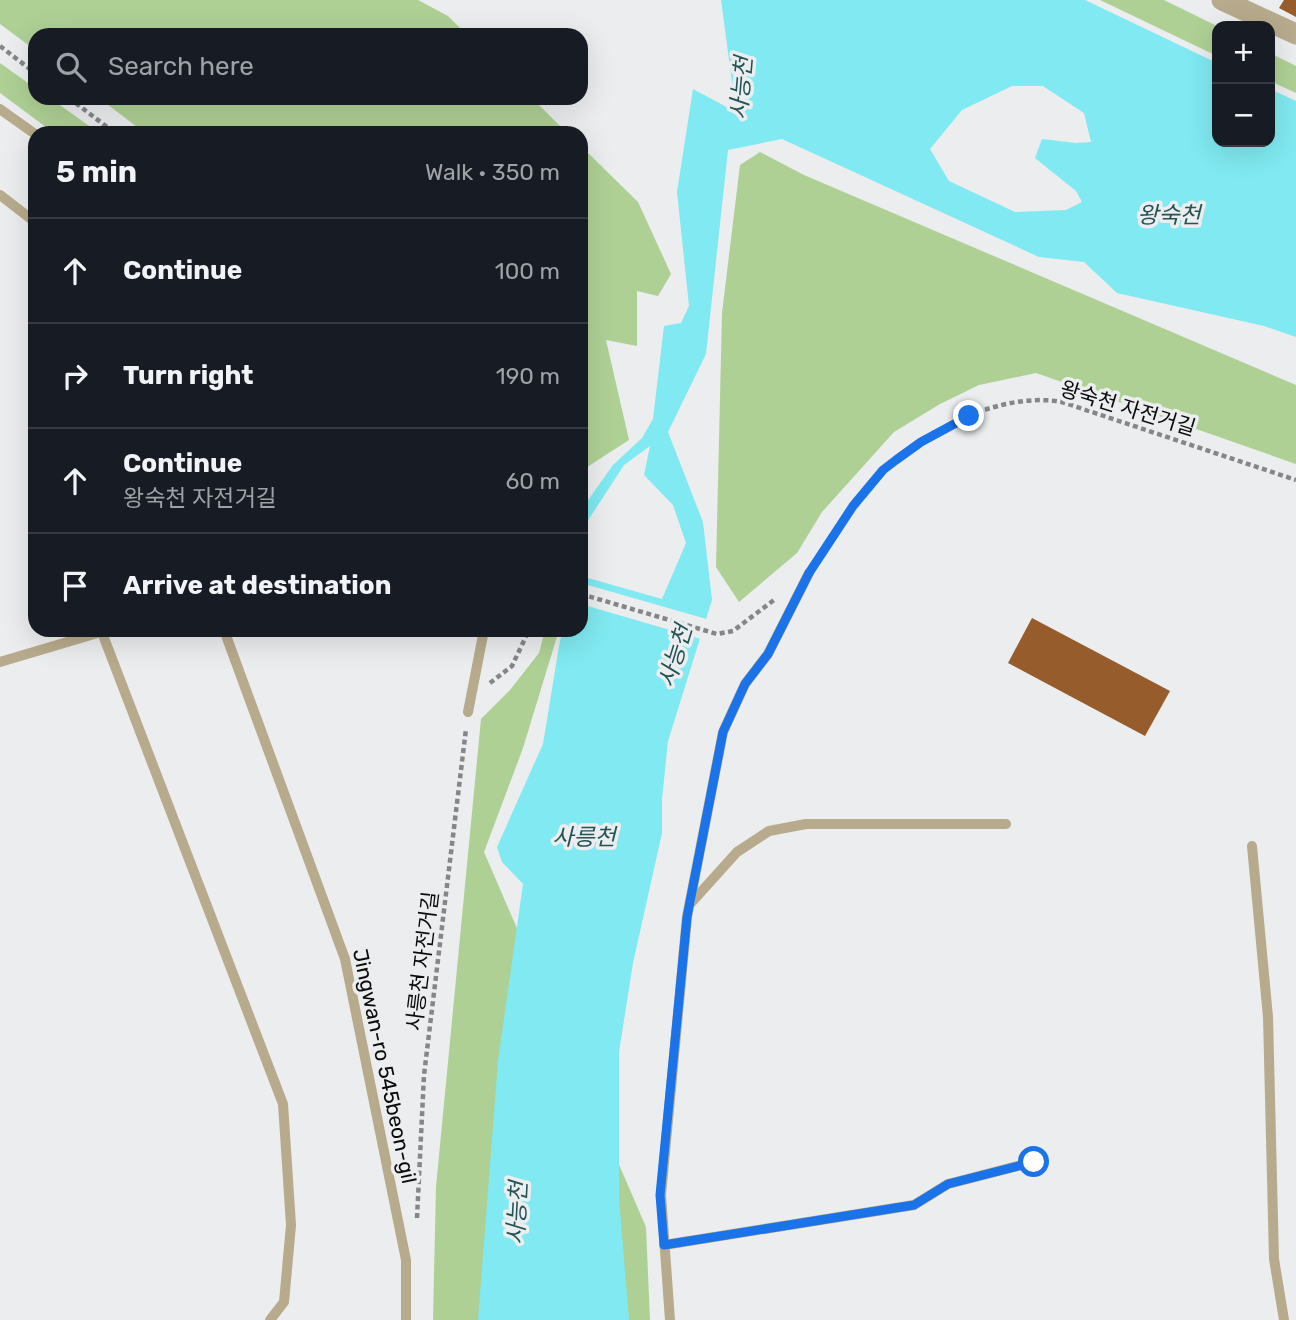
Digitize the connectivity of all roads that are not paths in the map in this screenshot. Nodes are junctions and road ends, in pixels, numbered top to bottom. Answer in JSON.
{"nodes":[{"id":1,"x":1222,"y":0,"type":"edge"},
{"id":2,"x":1296,"y":34,"type":"edge"},
{"id":3,"x":0,"y":109,"type":"edge"},
{"id":4,"x":28,"y":129,"type":"edge"},
{"id":5,"x":0,"y":195,"type":"edge"},
{"id":6,"x":28,"y":217,"type":"edge"},
{"id":7,"x":809,"y":573,"type":"road end"},
{"id":8,"x":81,"y":637,"type":"edge"},
{"id":9,"x":103,"y":637,"type":"edge"},
{"id":10,"x":227,"y":637,"type":"edge"},
{"id":11,"x":483,"y":637,"type":"edge"},
{"id":12,"x":0,"y":662,"type":"edge"},
{"id":13,"x":468,"y":712,"type":"road end"},
{"id":14,"x":1006,"y":824,"type":"dead end"},
{"id":15,"x":1252,"y":846,"type":"dead end"},
{"id":16,"x":689,"y":905,"type":"junction"},
{"id":17,"x":1034,"y":1162,"type":"dead end"},
{"id":18,"x":664,"y":1245,"type":"junction"},
{"id":19,"x":270,"y":1320,"type":"edge"},
{"id":20,"x":406,"y":1320,"type":"edge"},
{"id":21,"x":670,"y":1320,"type":"edge"},
{"id":22,"x":1284,"y":1320,"type":"edge"}],
"edges":[{"from":1,"to":2,"type":"street"},
{"from":3,"to":4,"type":"lane"},
{"from":5,"to":6,"type":"lane"},
{"from":7,"to":16,"type":"lane"},
{"from":8,"to":12,"type":"lane"},
{"from":9,"to":19,"type":"lane"},
{"from":10,"to":20,"type":"lane","name":"Jingwan-ro 545beon-gil"},
{"from":11,"to":13,"type":"lane"},
{"from":14,"to":16,"type":"lane"},
{"from":15,"to":22,"type":"lane"},
{"from":16,"to":18,"type":"lane"},
{"from":17,"to":18,"type":"lane"},
{"from":18,"to":21,"type":"lane"}]}
